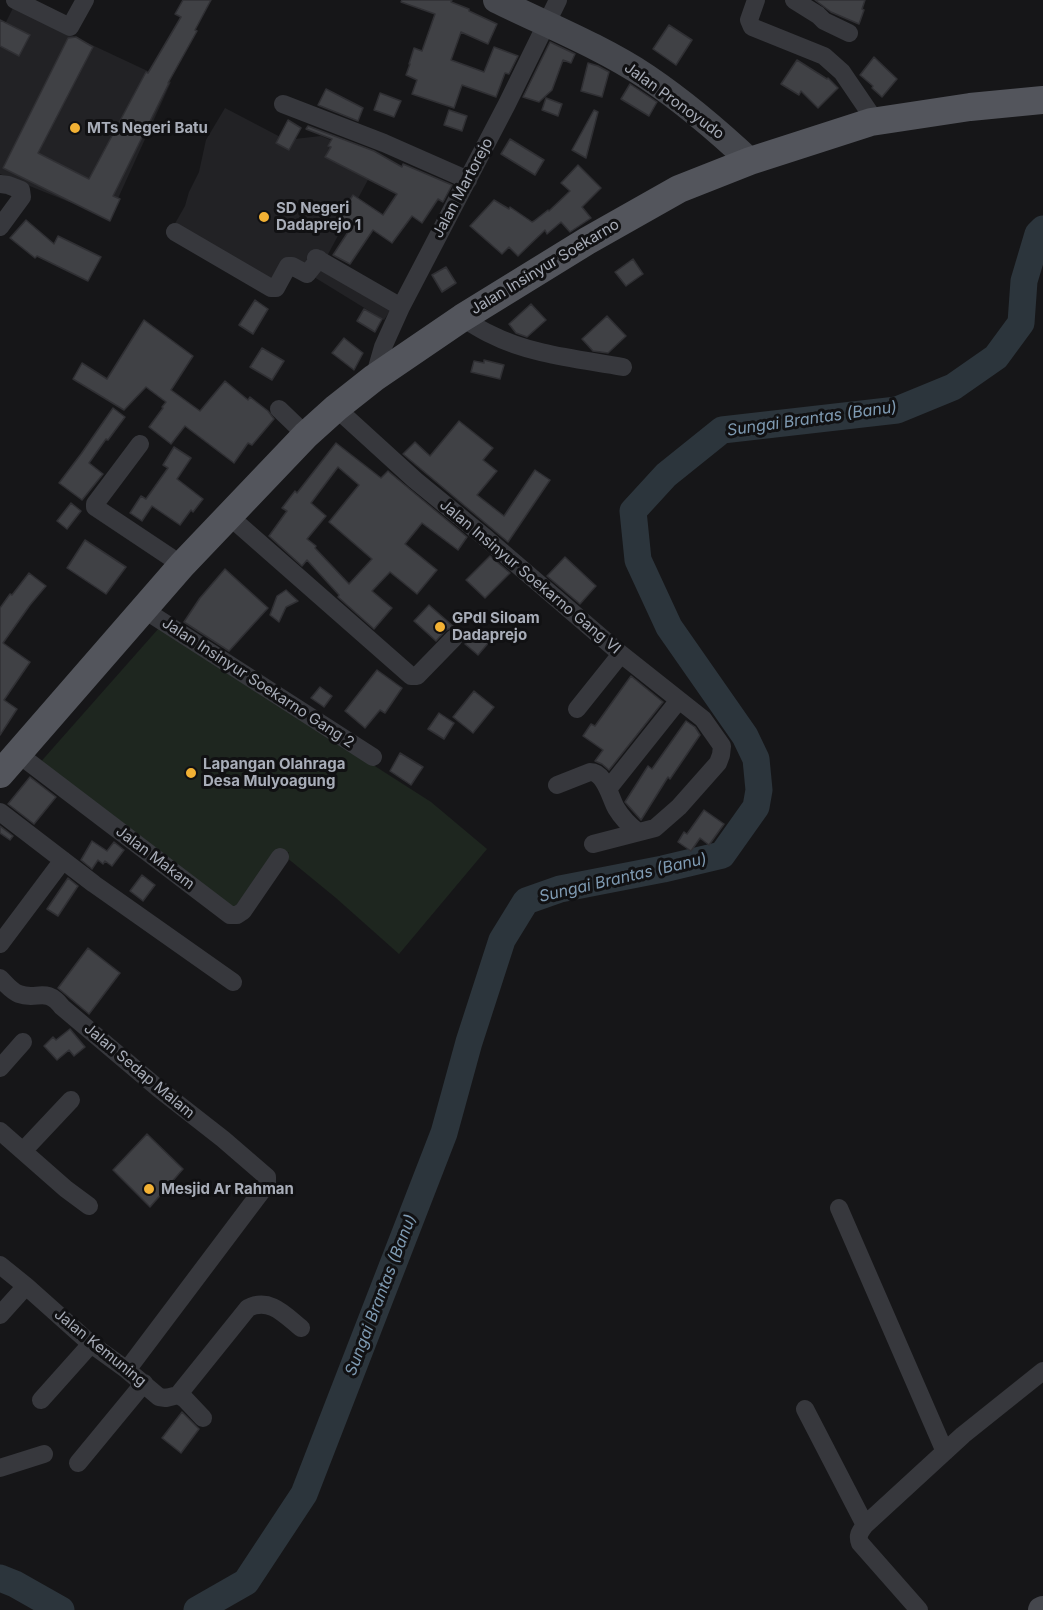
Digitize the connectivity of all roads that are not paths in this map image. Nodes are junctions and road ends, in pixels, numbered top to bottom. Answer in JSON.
{"nodes":[{"id":1,"x":15,"y":0,"type":"edge"},
{"id":2,"x":84,"y":0,"type":"edge"},
{"id":3,"x":496,"y":0,"type":"edge"},
{"id":4,"x":558,"y":0,"type":"edge"},
{"id":5,"x":756,"y":0,"type":"edge"},
{"id":6,"x":794,"y":0,"type":"edge"},
{"id":7,"x":821,"y":7,"type":"edge"},
{"id":8,"x":546,"y":25,"type":"junction"},
{"id":9,"x":849,"y":33,"type":"dead end"},
{"id":10,"x":1043,"y":100,"type":"edge"},
{"id":11,"x":283,"y":104,"type":"dead end"},
{"id":12,"x":876,"y":122,"type":"junction"},
{"id":13,"x":750,"y":161,"type":"junction"},
{"id":14,"x":468,"y":180,"type":"junction"},
{"id":15,"x":0,"y":184,"type":"edge"},
{"id":16,"x":0,"y":227,"type":"edge"},
{"id":17,"x":175,"y":232,"type":"dead end"},
{"id":18,"x":401,"y":307,"type":"junction"},
{"id":19,"x":462,"y":318,"type":"junction"},
{"id":20,"x":622,"y":367,"type":"dead end"},
{"id":21,"x":374,"y":378,"type":"junction"},
{"id":22,"x":336,"y":408,"type":"junction"},
{"id":23,"x":279,"y":409,"type":"dead end"},
{"id":24,"x":306,"y":435,"type":"junction"},
{"id":25,"x":140,"y":444,"type":"dead end"},
{"id":26,"x":229,"y":516,"type":"junction"},
{"id":27,"x":182,"y":565,"type":"junction"},
{"id":28,"x":143,"y":609,"type":"junction"},
{"id":29,"x":454,"y":638,"type":"dead end"},
{"id":30,"x":621,"y":654,"type":"junction"},
{"id":31,"x":680,"y":700,"type":"junction"},
{"id":32,"x":577,"y":709,"type":"dead end"},
{"id":33,"x":373,"y":757,"type":"dead end"},
{"id":34,"x":8,"y":764,"type":"edge"},
{"id":35,"x":557,"y":785,"type":"dead end"},
{"id":36,"x":608,"y":789,"type":"junction"},
{"id":37,"x":0,"y":812,"type":"edge"},
{"id":38,"x":639,"y":832,"type":"junction"},
{"id":39,"x":593,"y":844,"type":"dead end"},
{"id":40,"x":280,"y":857,"type":"dead end"},
{"id":41,"x":63,"y":860,"type":"junction"},
{"id":42,"x":0,"y":944,"type":"edge"},
{"id":43,"x":0,"y":978,"type":"edge"},
{"id":44,"x":234,"y":982,"type":"dead end"},
{"id":45,"x":23,"y":1042,"type":"dead end"},
{"id":46,"x":0,"y":1068,"type":"edge"},
{"id":47,"x":71,"y":1100,"type":"dead end"},
{"id":48,"x":8,"y":1143,"type":"edge"},
{"id":49,"x":89,"y":1206,"type":"dead end"},
{"id":50,"x":839,"y":1208,"type":"dead end"},
{"id":51,"x":0,"y":1265,"type":"edge"},
{"id":52,"x":26,"y":1286,"type":"junction"},
{"id":53,"x":0,"y":1315,"type":"edge"},
{"id":54,"x":301,"y":1328,"type":"dead end"},
{"id":55,"x":91,"y":1344,"type":"junction"},
{"id":56,"x":127,"y":1370,"type":"junction"},
{"id":57,"x":1043,"y":1371,"type":"edge"},
{"id":58,"x":144,"y":1383,"type":"junction"},
{"id":59,"x":178,"y":1395,"type":"junction"},
{"id":60,"x":41,"y":1400,"type":"dead end"},
{"id":61,"x":805,"y":1409,"type":"dead end"},
{"id":62,"x":203,"y":1418,"type":"dead end"},
{"id":63,"x":945,"y":1452,"type":"junction"},
{"id":64,"x":44,"y":1454,"type":"dead end"},
{"id":65,"x":78,"y":1463,"type":"dead end"},
{"id":66,"x":0,"y":1468,"type":"edge"},
{"id":67,"x":865,"y":1525,"type":"junction"},
{"id":68,"x":919,"y":1610,"type":"edge"}],
"edges":[{"from":1,"to":2,"type":"street"},
{"from":3,"to":8,"type":"main road","name":"Jalan Pronoyudo"},
{"from":4,"to":8,"type":"street","name":"Jalan Martorejo"},
{"from":5,"to":12,"type":"street"},
{"from":6,"to":7,"type":"street"},
{"from":7,"to":9,"type":"street"},
{"from":8,"to":13,"type":"main road","name":"Jalan Pronoyudo"},
{"from":8,"to":14,"type":"street","name":"Jalan Martorejo"},
{"from":10,"to":12,"type":"main road","name":"Jalan Insinyur Soekarno"},
{"from":11,"to":14,"type":"street"},
{"from":12,"to":13,"type":"main road","name":"Jalan Insinyur Soekarno"},
{"from":13,"to":19,"type":"main road","name":"Jalan Insinyur Soekarno"},
{"from":14,"to":18,"type":"street","name":"Jalan Martorejo"},
{"from":15,"to":16,"type":"street"},
{"from":17,"to":18,"type":"street"},
{"from":18,"to":21,"type":"street","name":"Jalan Martorejo"},
{"from":19,"to":20,"type":"street"},
{"from":19,"to":21,"type":"main road","name":"Jalan Insinyur Soekarno"},
{"from":21,"to":22,"type":"main road","name":"Jalan Insinyur Soekarno"},
{"from":22,"to":24,"type":"main road","name":"Jalan Insinyur Soekarno"},
{"from":22,"to":30,"type":"street","name":"Jalan Insinyur Soekarno Gang VI"},
{"from":23,"to":24,"type":"street"},
{"from":24,"to":26,"type":"main road","name":"Jalan Insinyur Soekarno"},
{"from":25,"to":27,"type":"street"},
{"from":26,"to":27,"type":"main road","name":"Jalan Insinyur Soekarno"},
{"from":26,"to":29,"type":"street"},
{"from":27,"to":28,"type":"main road","name":"Jalan Insinyur Soekarno"},
{"from":28,"to":33,"type":"street","name":"Jalan Insinyur Soekarno Gang 2"},
{"from":28,"to":34,"type":"main road","name":"Jalan Insinyur Soekarno"},
{"from":30,"to":31,"type":"street","name":"Jalan Insinyur Soekarno Gang VI"},
{"from":30,"to":32,"type":"street"},
{"from":31,"to":36,"type":"street"},
{"from":31,"to":38,"type":"street","name":"Jalan Insinyur Soekarno Gang VI"},
{"from":34,"to":40,"type":"street","name":"Jalan Makam"},
{"from":35,"to":36,"type":"street"},
{"from":36,"to":38,"type":"street"},
{"from":37,"to":41,"type":"street"},
{"from":38,"to":39,"type":"street"},
{"from":41,"to":42,"type":"street"},
{"from":41,"to":44,"type":"street"},
{"from":43,"to":56,"type":"street","name":"Jalan Sedap Malam"},
{"from":45,"to":46,"type":"street"},
{"from":47,"to":48,"type":"street"},
{"from":48,"to":49,"type":"street"},
{"from":50,"to":63,"type":"street"},
{"from":51,"to":52,"type":"street","name":"Jalan Kemuning"},
{"from":52,"to":53,"type":"street"},
{"from":52,"to":55,"type":"street","name":"Jalan Kemuning"},
{"from":54,"to":59,"type":"street"},
{"from":55,"to":56,"type":"street","name":"Jalan Kemuning"},
{"from":55,"to":60,"type":"street"},
{"from":56,"to":58,"type":"street","name":"Jalan Kemuning"},
{"from":57,"to":63,"type":"street"},
{"from":58,"to":59,"type":"street","name":"Jalan Kemuning"},
{"from":58,"to":65,"type":"street"},
{"from":59,"to":62,"type":"street","name":"Jalan Kemuning"},
{"from":61,"to":67,"type":"street"},
{"from":63,"to":67,"type":"street"},
{"from":64,"to":66,"type":"street"},
{"from":67,"to":68,"type":"street"}]}
